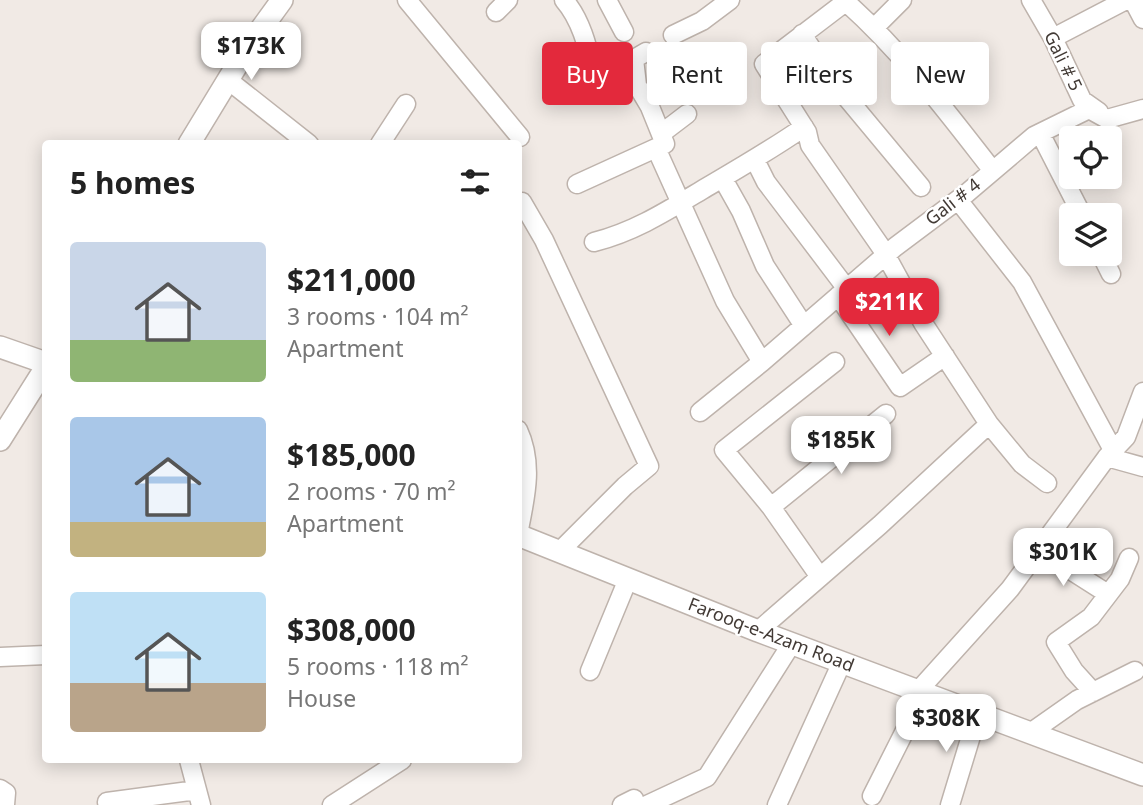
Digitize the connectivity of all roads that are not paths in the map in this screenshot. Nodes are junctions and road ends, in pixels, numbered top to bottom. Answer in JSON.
{"nodes":[{"id":1,"x":282,"y":0,"type":"edge"},
{"id":2,"x":407,"y":0,"type":"edge"},
{"id":3,"x":565,"y":0,"type":"edge"},
{"id":4,"x":607,"y":0,"type":"edge"},
{"id":5,"x":730,"y":0,"type":"edge"},
{"id":6,"x":902,"y":0,"type":"edge"},
{"id":7,"x":1031,"y":0,"type":"edge"},
{"id":8,"x":1126,"y":0,"type":"edge"},
{"id":9,"x":1133,"y":0,"type":"edge"},
{"id":10,"x":847,"y":1,"type":"edge"},
{"id":11,"x":1143,"y":19,"type":"edge"},
{"id":12,"x":874,"y":28,"type":"junction"},
{"id":13,"x":624,"y":32,"type":"dead end"},
{"id":14,"x":802,"y":34,"type":"junction"},
{"id":15,"x":673,"y":35,"type":"dead end"},
{"id":16,"x":1053,"y":38,"type":"junction"},
{"id":17,"x":646,"y":52,"type":"dead end"},
{"id":18,"x":228,"y":80,"type":"junction"},
{"id":19,"x":637,"y":85,"type":"junction"},
{"id":20,"x":406,"y":104,"type":"dead end"},
{"id":21,"x":1143,"y":109,"type":"edge"},
{"id":22,"x":687,"y":114,"type":"dead end"},
{"id":23,"x":1107,"y":119,"type":"junction"},
{"id":24,"x":804,"y":127,"type":"junction"},
{"id":25,"x":1040,"y":133,"type":"junction"},
{"id":26,"x":520,"y":137,"type":"dead end"},
{"id":27,"x":191,"y":140,"type":"edge"},
{"id":28,"x":304,"y":140,"type":"edge"},
{"id":29,"x":383,"y":140,"type":"edge"},
{"id":30,"x":659,"y":141,"type":"junction"},
{"id":31,"x":755,"y":160,"type":"junction"},
{"id":32,"x":993,"y":171,"type":"junction"},
{"id":33,"x":723,"y":179,"type":"junction"},
{"id":34,"x":577,"y":184,"type":"dead end"},
{"id":35,"x":921,"y":187,"type":"dead end"},
{"id":36,"x":958,"y":200,"type":"junction"},
{"id":37,"x":522,"y":202,"type":"dead end"},
{"id":38,"x":1076,"y":203,"type":"edge"},
{"id":39,"x":681,"y":205,"type":"junction"},
{"id":40,"x":594,"y":242,"type":"dead end"},
{"id":41,"x":885,"y":256,"type":"junction"},
{"id":42,"x":1107,"y":266,"type":"edge"},
{"id":43,"x":1111,"y":274,"type":"dead end"},
{"id":44,"x":842,"y":293,"type":"junction"},
{"id":45,"x":807,"y":324,"type":"junction"},
{"id":46,"x":0,"y":346,"type":"edge"},
{"id":47,"x":945,"y":356,"type":"junction"},
{"id":48,"x":762,"y":362,"type":"junction"},
{"id":49,"x":835,"y":362,"type":"dead end"},
{"id":50,"x":42,"y":363,"type":"edge"},
{"id":51,"x":42,"y":372,"type":"edge"},
{"id":52,"x":1143,"y":392,"type":"edge"},
{"id":53,"x":700,"y":412,"type":"dead end"},
{"id":54,"x":886,"y":414,"type":"dead end"},
{"id":55,"x":989,"y":424,"type":"junction"},
{"id":56,"x":522,"y":439,"type":"edge"},
{"id":57,"x":0,"y":440,"type":"edge"},
{"id":58,"x":1110,"y":454,"type":"junction"},
{"id":59,"x":1143,"y":467,"type":"edge"},
{"id":60,"x":1047,"y":483,"type":"dead end"},
{"id":61,"x":771,"y":507,"type":"junction"},
{"id":62,"x":522,"y":516,"type":"edge"},
{"id":63,"x":522,"y":537,"type":"edge"},
{"id":64,"x":1039,"y":550,"type":"junction"},
{"id":65,"x":560,"y":551,"type":"junction"},
{"id":66,"x":1129,"y":558,"type":"dead end"},
{"id":67,"x":820,"y":577,"type":"junction"},
{"id":68,"x":628,"y":579,"type":"junction"},
{"id":69,"x":1108,"y":594,"type":"junction"},
{"id":70,"x":758,"y":631,"type":"junction"},
{"id":71,"x":792,"y":643,"type":"junction"},
{"id":72,"x":42,"y":655,"type":"edge"},
{"id":73,"x":0,"y":657,"type":"edge"},
{"id":74,"x":842,"y":662,"type":"junction"},
{"id":75,"x":590,"y":671,"type":"dead end"},
{"id":76,"x":1135,"y":671,"type":"dead end"},
{"id":77,"x":921,"y":692,"type":"junction"},
{"id":78,"x":1094,"y":692,"type":"junction"},
{"id":79,"x":978,"y":713,"type":"junction"},
{"id":80,"x":1030,"y":733,"type":"junction"},
{"id":81,"x":190,"y":763,"type":"edge"},
{"id":82,"x":397,"y":763,"type":"edge"},
{"id":83,"x":1143,"y":775,"type":"edge"},
{"id":84,"x":0,"y":789,"type":"edge"},
{"id":85,"x":872,"y":796,"type":"dead end"},
{"id":86,"x":199,"y":797,"type":"edge"},
{"id":87,"x":107,"y":802,"type":"dead end"},
{"id":88,"x":634,"y":803,"type":"edge"},
{"id":89,"x":5,"y":805,"type":"edge"},
{"id":90,"x":332,"y":805,"type":"edge"},
{"id":91,"x":777,"y":805,"type":"edge"},
{"id":92,"x":950,"y":805,"type":"edge"}],
"edges":[{"from":1,"to":18,"type":"street"},
{"from":2,"to":26,"type":"street"},
{"from":3,"to":19,"type":"street"},
{"from":4,"to":13,"type":"street"},
{"from":5,"to":15,"type":"street"},
{"from":6,"to":12,"type":"street"},
{"from":7,"to":16,"type":"street","name":"Gali # 5"},
{"from":8,"to":16,"type":"street"},
{"from":9,"to":11,"type":"street"},
{"from":10,"to":12,"type":"street"},
{"from":10,"to":14,"type":"street"},
{"from":12,"to":32,"type":"street"},
{"from":14,"to":24,"type":"street"},
{"from":14,"to":35,"type":"street"},
{"from":16,"to":23,"type":"street","name":"Gali # 5"},
{"from":17,"to":19,"type":"street"},
{"from":18,"to":27,"type":"street"},
{"from":18,"to":28,"type":"street"},
{"from":19,"to":30,"type":"street"},
{"from":20,"to":29,"type":"street"},
{"from":21,"to":23,"type":"street"},
{"from":22,"to":30,"type":"street"},
{"from":23,"to":25,"type":"street","name":"Gali # 4"},
{"from":24,"to":31,"type":"street"},
{"from":24,"to":41,"type":"street"},
{"from":25,"to":32,"type":"street","name":"Gali # 4"},
{"from":25,"to":38,"type":"street"},
{"from":30,"to":34,"type":"street"},
{"from":30,"to":39,"type":"street"},
{"from":31,"to":33,"type":"street"},
{"from":31,"to":44,"type":"street"},
{"from":32,"to":36,"type":"street","name":"Gali # 4"},
{"from":33,"to":39,"type":"street"},
{"from":33,"to":45,"type":"street"},
{"from":36,"to":41,"type":"street","name":"Gali # 4"},
{"from":36,"to":58,"type":"street"},
{"from":37,"to":65,"type":"street"},
{"from":39,"to":40,"type":"street"},
{"from":39,"to":48,"type":"street"},
{"from":41,"to":44,"type":"street","name":"Gali # 4"},
{"from":41,"to":47,"type":"street"},
{"from":42,"to":43,"type":"street"},
{"from":44,"to":45,"type":"street","name":"Gali # 4"},
{"from":44,"to":47,"type":"street"},
{"from":45,"to":48,"type":"street","name":"Gali # 4"},
{"from":46,"to":50,"type":"street"},
{"from":47,"to":55,"type":"street"},
{"from":48,"to":53,"type":"street","name":"Gali # 4"},
{"from":49,"to":61,"type":"street"},
{"from":51,"to":57,"type":"street"},
{"from":52,"to":58,"type":"street"},
{"from":54,"to":61,"type":"street"},
{"from":55,"to":60,"type":"street"},
{"from":55,"to":67,"type":"street"},
{"from":56,"to":62,"type":"street"},
{"from":58,"to":59,"type":"street"},
{"from":58,"to":64,"type":"street"},
{"from":61,"to":67,"type":"street"},
{"from":63,"to":65,"type":"street","name":"Farooq-e-Azam Road"},
{"from":64,"to":69,"type":"street"},
{"from":64,"to":77,"type":"street"},
{"from":65,"to":68,"type":"street","name":"Farooq-e-Azam Road"},
{"from":66,"to":69,"type":"street"},
{"from":67,"to":70,"type":"street"},
{"from":68,"to":70,"type":"street","name":"Farooq-e-Azam Road"},
{"from":68,"to":75,"type":"street"},
{"from":69,"to":78,"type":"street"},
{"from":70,"to":71,"type":"street","name":"Farooq-e-Azam Road"},
{"from":71,"to":74,"type":"street","name":"Farooq-e-Azam Road"},
{"from":71,"to":88,"type":"street"},
{"from":72,"to":73,"type":"street"},
{"from":74,"to":77,"type":"street","name":"Farooq-e-Azam Road"},
{"from":74,"to":91,"type":"street"},
{"from":76,"to":78,"type":"street"},
{"from":77,"to":79,"type":"street","name":"Farooq-e-Azam Road"},
{"from":77,"to":85,"type":"street"},
{"from":78,"to":80,"type":"street"},
{"from":79,"to":80,"type":"street","name":"Farooq-e-Azam Road"},
{"from":79,"to":92,"type":"street"},
{"from":80,"to":83,"type":"street","name":"Farooq-e-Azam Road"},
{"from":81,"to":86,"type":"street"},
{"from":82,"to":90,"type":"street"},
{"from":84,"to":89,"type":"street"},
{"from":86,"to":87,"type":"street"}]}
